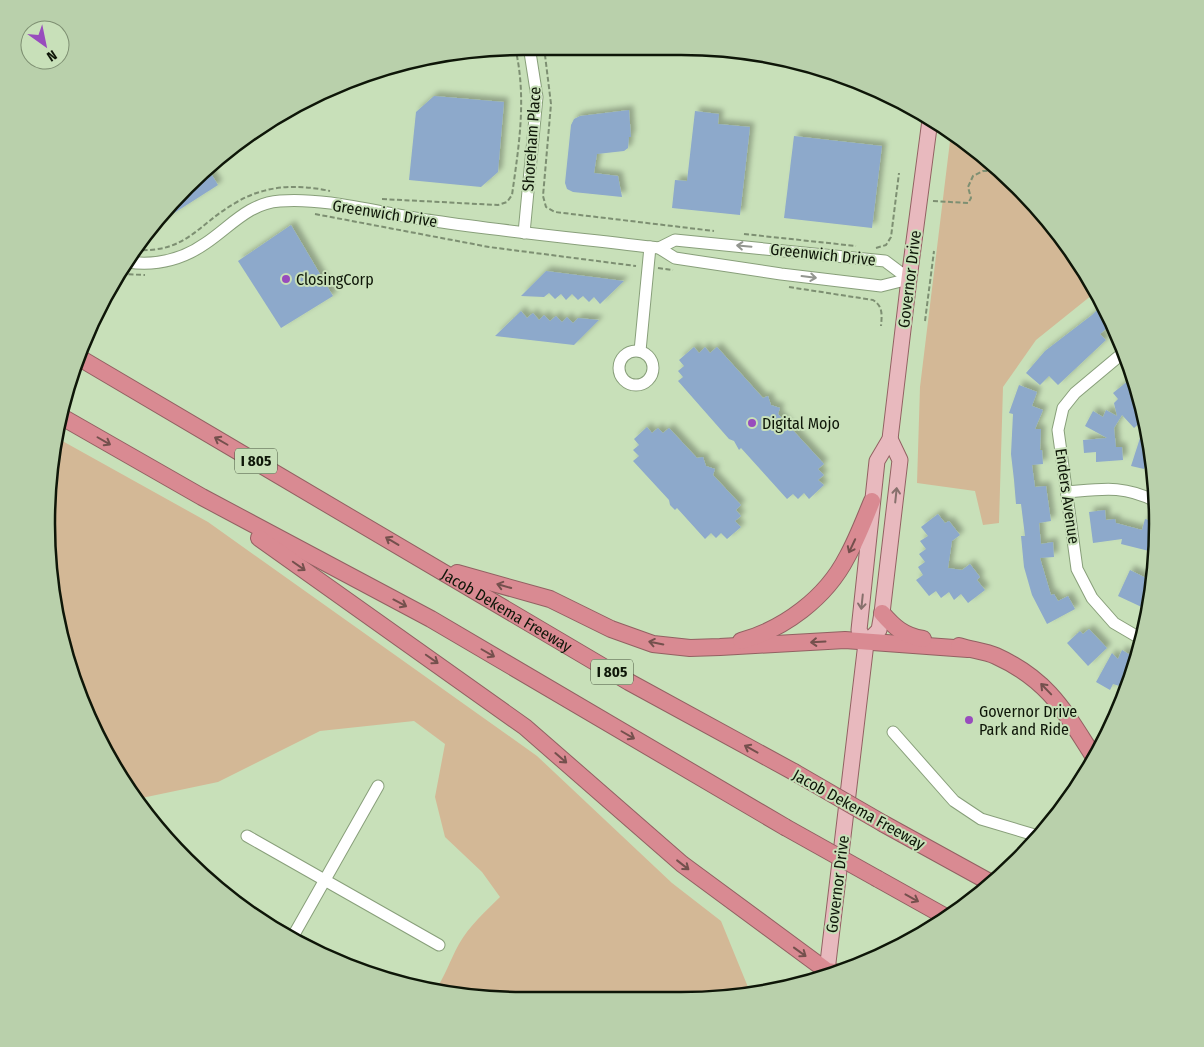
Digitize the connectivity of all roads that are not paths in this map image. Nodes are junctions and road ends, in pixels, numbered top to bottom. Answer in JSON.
{"nodes":[{"id":1,"x":531,"y":55,"type":"edge"},
{"id":2,"x":929,"y":127,"type":"edge"},
{"id":3,"x":524,"y":233,"type":"junction"},
{"id":4,"x":654,"y":248,"type":"junction"},
{"id":5,"x":135,"y":262,"type":"edge"},
{"id":6,"x":908,"y":280,"type":"junction"},
{"id":7,"x":640,"y":351,"type":"dead end"},
{"id":8,"x":1118,"y":357,"type":"edge"},
{"id":9,"x":85,"y":361,"type":"edge"},
{"id":10,"x":67,"y":420,"type":"edge"},
{"id":11,"x":890,"y":439,"type":"junction"},
{"id":12,"x":1068,"y":492,"type":"junction"},
{"id":13,"x":202,"y":497,"type":"junction"},
{"id":14,"x":1148,"y":498,"type":"edge"},
{"id":15,"x":872,"y":501,"type":"junction"},
{"id":16,"x":434,"y":566,"type":"junction"},
{"id":17,"x":882,"y":613,"type":"junction"},
{"id":18,"x":1135,"y":635,"type":"edge"},
{"id":19,"x":866,"y":642,"type":"junction"},
{"id":20,"x":720,"y":647,"type":"junction"},
{"id":21,"x":968,"y":649,"type":"junction"},
{"id":22,"x":893,"y":732,"type":"dead end"},
{"id":23,"x":1090,"y":751,"type":"edge"},
{"id":24,"x":378,"y":786,"type":"dead end"},
{"id":25,"x":1031,"y":834,"type":"edge"},
{"id":26,"x":246,"y":836,"type":"dead end"},
{"id":27,"x":326,"y":879,"type":"junction"},
{"id":28,"x":985,"y":879,"type":"edge"},
{"id":29,"x":940,"y":914,"type":"edge"},
{"id":30,"x":295,"y":932,"type":"edge"},
{"id":31,"x":439,"y":945,"type":"dead end"},
{"id":32,"x":832,"y":967,"type":"edge"},
{"id":33,"x":824,"y":969,"type":"edge"}],
"edges":[{"from":1,"to":3,"type":"street","name":"Shoreham Place"},
{"from":2,"to":6,"type":"main road","name":"Governor Drive"},
{"from":3,"to":4,"type":"street","name":"Greenwich Drive"},
{"from":3,"to":5,"type":"street","name":"Greenwich Drive"},
{"from":4,"to":6,"type":"street","name":"Greenwich Drive","one_way":true},
{"from":6,"to":4,"type":"street","name":"Greenwich Drive","one_way":true},
{"from":4,"to":7,"type":"street"},
{"from":6,"to":11,"type":"main road","name":"Governor Drive"},
{"from":8,"to":12,"type":"street","name":"Enders Avenue"},
{"from":16,"to":9,"type":"highway","name":"Jacob Dekema Freeway","number":"I 805","one_way":true},
{"from":10,"to":13,"type":"highway","one_way":true},
{"from":11,"to":15,"type":"main road","name":"Governor Drive"},
{"from":17,"to":11,"type":"main road","name":"Governor Drive","one_way":true},
{"from":12,"to":14,"type":"street"},
{"from":12,"to":18,"type":"street","name":"Enders Avenue"},
{"from":13,"to":29,"type":"highway","one_way":true,"bridge":true},
{"from":13,"to":33,"type":"highway","one_way":true},
{"from":15,"to":19,"type":"main road","name":"Governor Drive","one_way":true},
{"from":15,"to":20,"type":"highway","one_way":true},
{"from":20,"to":16,"type":"highway","one_way":true},
{"from":28,"to":16,"type":"highway","name":"Jacob Dekema Freeway","number":"I 805","one_way":true,"bridge":true},
{"from":17,"to":19,"type":"main road","name":"Governor Drive"},
{"from":17,"to":21,"type":"highway"},
{"from":19,"to":20,"type":"highway","one_way":true},
{"from":19,"to":21,"type":"highway"},
{"from":19,"to":32,"type":"main road","name":"Governor Drive"},
{"from":23,"to":21,"type":"highway","one_way":true},
{"from":22,"to":25,"type":"street"},
{"from":24,"to":27,"type":"street"},
{"from":26,"to":27,"type":"street"},
{"from":27,"to":30,"type":"street"},
{"from":27,"to":31,"type":"street"}]}
